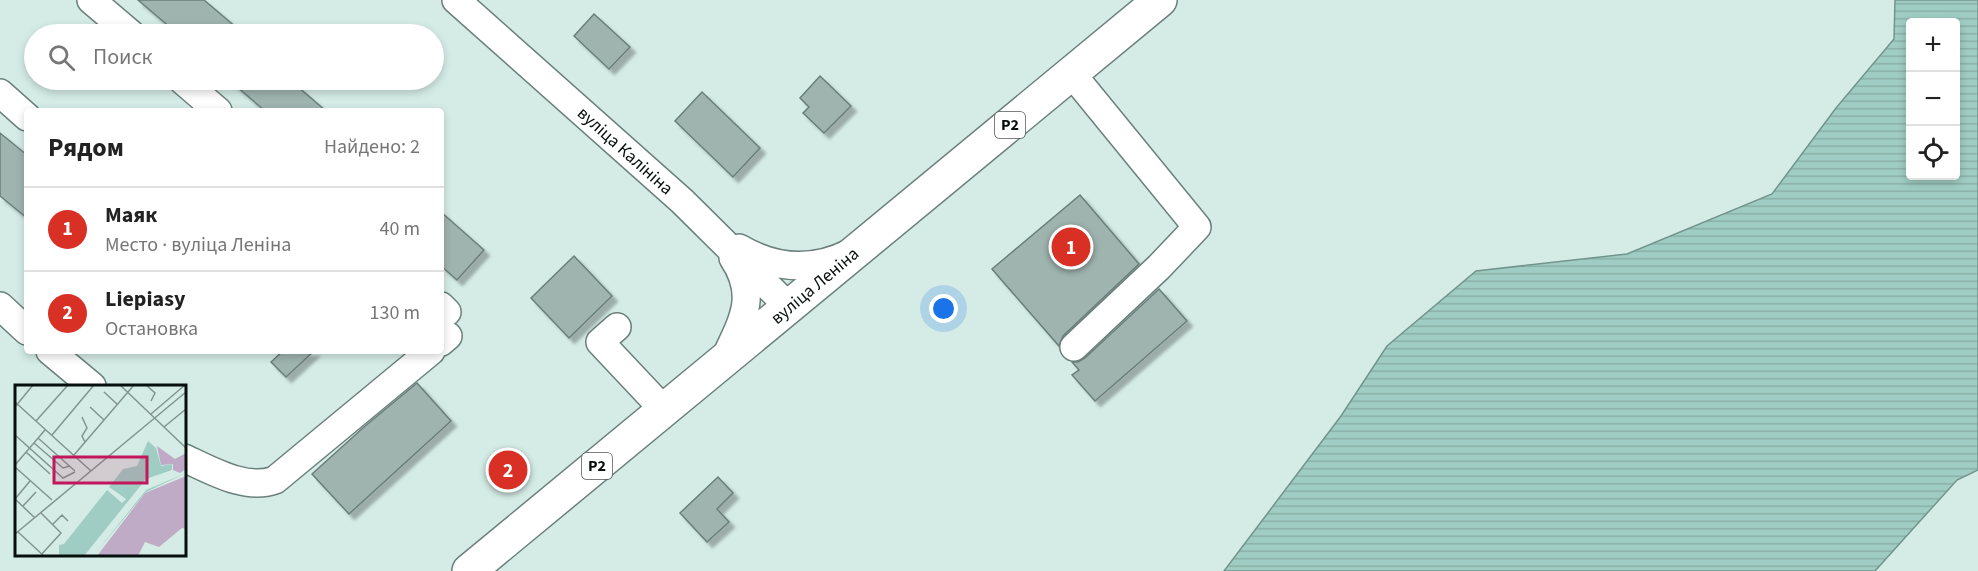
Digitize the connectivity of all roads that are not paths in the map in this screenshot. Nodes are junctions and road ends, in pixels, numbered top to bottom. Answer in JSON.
{"nodes":[{"id":1,"x":91,"y":0,"type":"edge"},
{"id":2,"x":456,"y":0,"type":"edge"},
{"id":3,"x":1160,"y":0,"type":"edge"},
{"id":4,"x":119,"y":24,"type":"edge"},
{"id":5,"x":1072,"y":74,"type":"junction"},
{"id":6,"x":194,"y":90,"type":"edge"},
{"id":7,"x":0,"y":93,"type":"edge"},
{"id":8,"x":215,"y":108,"type":"edge"},
{"id":9,"x":24,"y":114,"type":"edge"},
{"id":10,"x":717,"y":235,"type":"junction"},
{"id":11,"x":860,"y":248,"type":"junction"},
{"id":12,"x":0,"y":306,"type":"edge"},
{"id":13,"x":789,"y":307,"type":"junction"},
{"id":14,"x":617,"y":327,"type":"dead end"},
{"id":15,"x":24,"y":328,"type":"edge"},
{"id":16,"x":1074,"y":347,"type":"dead end"},
{"id":17,"x":54,"y":354,"type":"edge"},
{"id":18,"x":415,"y":354,"type":"edge"},
{"id":19,"x":724,"y":360,"type":"junction"},
{"id":20,"x":90,"y":385,"type":"edge"},
{"id":21,"x":664,"y":410,"type":"junction"},
{"id":22,"x":186,"y":459,"type":"edge"},
{"id":23,"x":469,"y":571,"type":"edge"}],
"edges":[{"from":1,"to":4,"type":"street"},
{"from":2,"to":10,"type":"street","name":"вуліца Калініна"},
{"from":3,"to":5,"type":"main road","name":"вуліца Леніна","number":"Р2"},
{"from":5,"to":11,"type":"main road","name":"вуліца Леніна","number":"Р2"},
{"from":5,"to":16,"type":"street"},
{"from":6,"to":8,"type":"street"},
{"from":7,"to":9,"type":"street"},
{"from":10,"to":11,"type":"street"},
{"from":10,"to":13,"type":"street","name":"вуліца Калініна"},
{"from":10,"to":19,"type":"street"},
{"from":11,"to":13,"type":"main road","name":"вуліца Леніна","number":"Р2"},
{"from":12,"to":15,"type":"street"},
{"from":13,"to":19,"type":"main road","name":"вуліца Леніна","number":"Р2"},
{"from":14,"to":21,"type":"street"},
{"from":17,"to":20,"type":"street"},
{"from":18,"to":22,"type":"street"},
{"from":19,"to":21,"type":"main road","name":"вуліца Леніна","number":"Р2"},
{"from":21,"to":23,"type":"main road","name":"вуліца Леніна","number":"Р2"}]}
